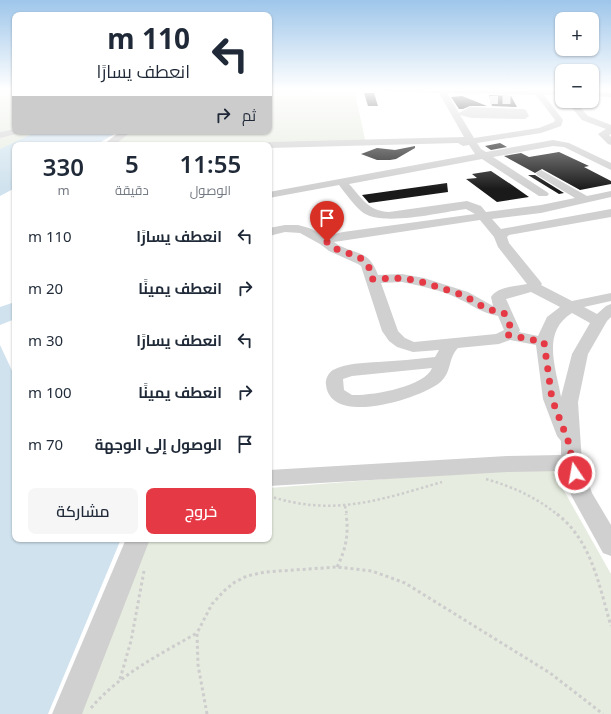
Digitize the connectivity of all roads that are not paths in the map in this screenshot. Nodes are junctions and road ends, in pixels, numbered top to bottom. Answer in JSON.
{"nodes":[{"id":1,"x":457,"y":122,"type":"edge"},
{"id":2,"x":535,"y":122,"type":"edge"},
{"id":3,"x":541,"y":122,"type":"edge"},
{"id":4,"x":548,"y":122,"type":"edge"},
{"id":5,"x":559,"y":122,"type":"edge"},
{"id":6,"x":595,"y":122,"type":"edge"},
{"id":7,"x":611,"y":129,"type":"edge"},
{"id":8,"x":12,"y":132,"type":"edge"},
{"id":9,"x":123,"y":134,"type":"edge"},
{"id":10,"x":0,"y":135,"type":"edge"},
{"id":11,"x":467,"y":141,"type":"junction"},
{"id":12,"x":112,"y":142,"type":"edge"},
{"id":13,"x":611,"y":142,"type":"edge"},
{"id":14,"x":566,"y":144,"type":"junction"},
{"id":15,"x":272,"y":145,"type":"edge"},
{"id":16,"x":479,"y":156,"type":"junction"},
{"id":17,"x":609,"y":165,"type":"edge"},
{"id":18,"x":541,"y":173,"type":"dead end"},
{"id":19,"x":342,"y":182,"type":"junction"},
{"id":20,"x":272,"y":194,"type":"edge"},
{"id":21,"x":543,"y":194,"type":"dead end"},
{"id":22,"x":611,"y":194,"type":"edge"},
{"id":23,"x":585,"y":199,"type":"junction"},
{"id":24,"x":611,"y":213,"type":"edge"},
{"id":25,"x":482,"y":216,"type":"junction"},
{"id":26,"x":272,"y":231,"type":"edge"},
{"id":27,"x":500,"y":236,"type":"junction"},
{"id":28,"x":327,"y":242,"type":"junction"},
{"id":29,"x":372,"y":279,"type":"junction"},
{"id":30,"x":533,"y":287,"type":"junction"},
{"id":31,"x":611,"y":297,"type":"edge"},
{"id":32,"x":569,"y":307,"type":"junction"},
{"id":33,"x":611,"y":308,"type":"edge"},
{"id":34,"x":504,"y":313,"type":"junction"},
{"id":35,"x":599,"y":321,"type":"junction"},
{"id":36,"x":508,"y":335,"type":"junction"},
{"id":37,"x":544,"y":342,"type":"junction"},
{"id":38,"x":453,"y":343,"type":"junction"},
{"id":39,"x":442,"y":362,"type":"junction"},
{"id":40,"x":571,"y":454,"type":"junction"},
{"id":41,"x":272,"y":478,"type":"edge"},
{"id":42,"x":607,"y":533,"type":"edge"},
{"id":43,"x":137,"y":542,"type":"edge"},
{"id":44,"x":67,"y":714,"type":"edge"}],
"edges":[{"from":1,"to":11,"type":"street"},
{"from":2,"to":11,"type":"street"},
{"from":3,"to":14,"type":"street"},
{"from":4,"to":5,"type":"street"},
{"from":6,"to":7,"type":"street"},
{"from":7,"to":13,"type":"street"},
{"from":8,"to":10,"type":"street"},
{"from":9,"to":12,"type":"street"},
{"from":11,"to":15,"type":"street"},
{"from":11,"to":16,"type":"street"},
{"from":14,"to":16,"type":"street"},
{"from":14,"to":17,"type":"street"},
{"from":16,"to":19,"type":"street"},
{"from":16,"to":21,"type":"street"},
{"from":18,"to":23,"type":"street"},
{"from":19,"to":20,"type":"street"},
{"from":19,"to":25,"type":"street"},
{"from":22,"to":23,"type":"street"},
{"from":23,"to":25,"type":"street"},
{"from":24,"to":27,"type":"street"},
{"from":25,"to":27,"type":"street"},
{"from":25,"to":28,"type":"street"},
{"from":26,"to":28,"type":"street"},
{"from":27,"to":30,"type":"street"},
{"from":28,"to":29,"type":"street"},
{"from":29,"to":34,"type":"street"},
{"from":29,"to":38,"type":"street"},
{"from":30,"to":32,"type":"street"},
{"from":30,"to":34,"type":"street"},
{"from":31,"to":32,"type":"street"},
{"from":32,"to":35,"type":"street"},
{"from":32,"to":37,"type":"street"},
{"from":33,"to":35,"type":"street"},
{"from":34,"to":36,"type":"street"},
{"from":35,"to":40,"type":"street"},
{"from":36,"to":37,"type":"street"},
{"from":36,"to":38,"type":"street"},
{"from":37,"to":40,"type":"street"},
{"from":38,"to":39,"type":"street"},
{"from":39,"to":39,"type":"street"},
{"from":40,"to":41,"type":"street"},
{"from":40,"to":42,"type":"street"},
{"from":43,"to":44,"type":"street"}]}
